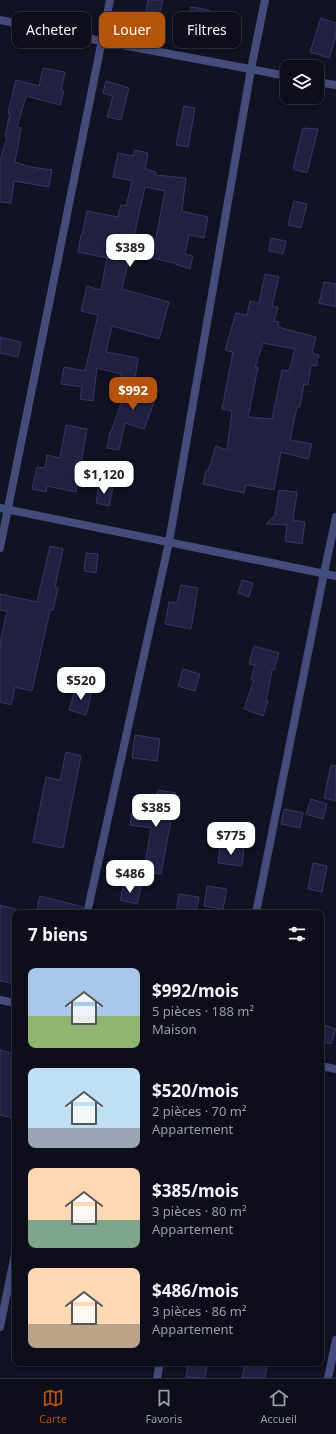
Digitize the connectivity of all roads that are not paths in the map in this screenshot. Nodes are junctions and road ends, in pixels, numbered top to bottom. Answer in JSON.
{"nodes":[{"id":1,"x":110,"y":0,"type":"edge"},
{"id":2,"x":265,"y":0,"type":"edge"},
{"id":3,"x":107,"y":12,"type":"edge"},
{"id":4,"x":0,"y":20,"type":"edge"},
{"id":5,"x":99,"y":42,"type":"edge"},
{"id":6,"x":100,"y":48,"type":"edge"},
{"id":7,"x":133,"y":48,"type":"edge"},
{"id":8,"x":251,"y":70,"type":"junction"},
{"id":9,"x":280,"y":75,"type":"edge"},
{"id":10,"x":324,"y":83,"type":"edge"},
{"id":11,"x":336,"y":85,"type":"edge"},
{"id":12,"x":4,"y":509,"type":"edge"},
{"id":13,"x":336,"y":517,"type":"edge"},
{"id":14,"x":169,"y":542,"type":"junction"},
{"id":15,"x":0,"y":548,"type":"edge"},
{"id":16,"x":324,"y":573,"type":"junction"},
{"id":17,"x":336,"y":576,"type":"edge"},
{"id":18,"x":88,"y":910,"type":"edge"},
{"id":19,"x":257,"y":910,"type":"edge"},
{"id":20,"x":0,"y":1000,"type":"edge"},
{"id":21,"x":12,"y":1002,"type":"edge"},
{"id":22,"x":324,"y":1067,"type":"edge"},
{"id":23,"x":336,"y":1069,"type":"edge"},
{"id":24,"x":12,"y":1269,"type":"edge"},
{"id":25,"x":0,"y":1327,"type":"edge"},
{"id":26,"x":336,"y":1340,"type":"edge"},
{"id":27,"x":159,"y":1366,"type":"edge"},
{"id":28,"x":157,"y":1378,"type":"edge"},
{"id":29,"x":328,"y":1378,"type":"edge"}],
"edges":[{"from":1,"to":3,"type":"street"},
{"from":2,"to":8,"type":"street"},
{"from":4,"to":5,"type":"street"},
{"from":6,"to":12,"type":"street"},
{"from":7,"to":8,"type":"street"},
{"from":8,"to":9,"type":"street"},
{"from":8,"to":14,"type":"street"},
{"from":10,"to":11,"type":"street"},
{"from":12,"to":14,"type":"street"},
{"from":12,"to":15,"type":"street"},
{"from":13,"to":16,"type":"street"},
{"from":14,"to":16,"type":"street"},
{"from":14,"to":18,"type":"street"},
{"from":16,"to":17,"type":"street"},
{"from":16,"to":19,"type":"street"},
{"from":20,"to":21,"type":"street"},
{"from":22,"to":23,"type":"street"},
{"from":24,"to":25,"type":"street"},
{"from":26,"to":29,"type":"street"},
{"from":27,"to":28,"type":"street"}]}
